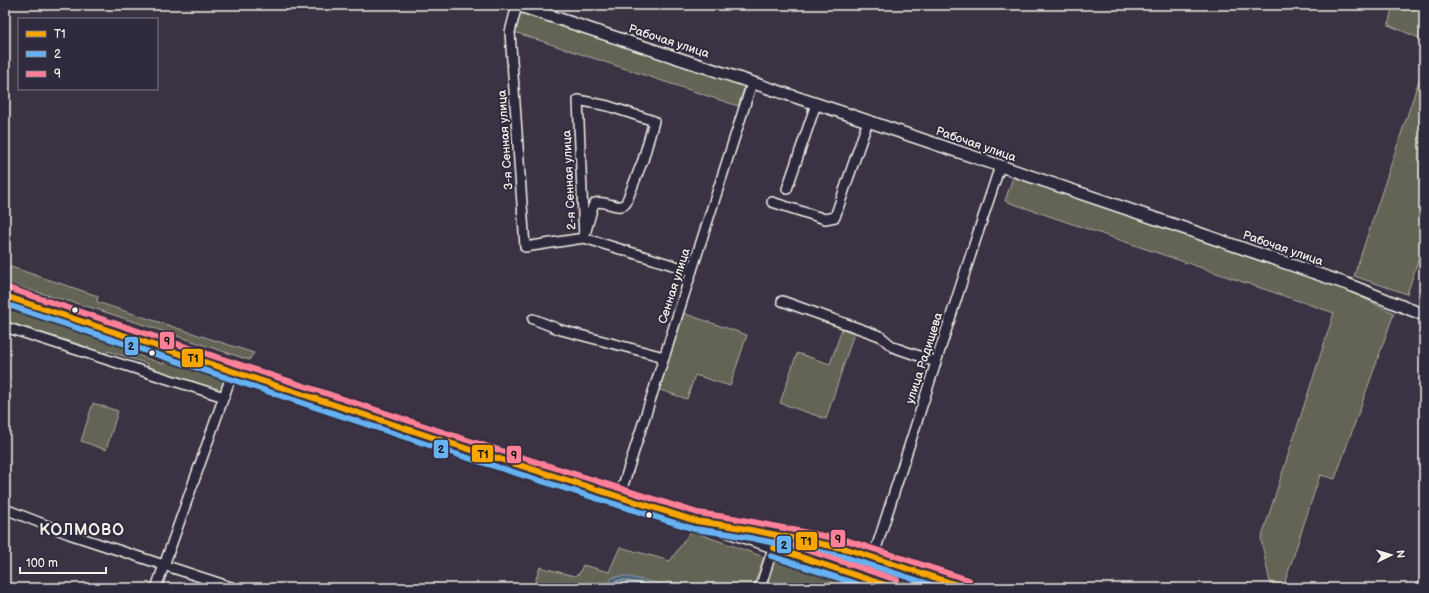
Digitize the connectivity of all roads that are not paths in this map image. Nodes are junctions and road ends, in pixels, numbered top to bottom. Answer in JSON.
{"nodes":[{"id":1,"x":517,"y":5,"type":"edge"},
{"id":2,"x":752,"y":82,"type":"junction"},
{"id":3,"x":816,"y":104,"type":"junction"},
{"id":4,"x":868,"y":121,"type":"junction"},
{"id":5,"x":1000,"y":166,"type":"junction"},
{"id":6,"x":787,"y":189,"type":"dead end"},
{"id":7,"x":772,"y":202,"type":"dead end"},
{"id":8,"x":584,"y":238,"type":"junction"},
{"id":9,"x":692,"y":270,"type":"junction"},
{"id":10,"x":5,"y":296,"type":"edge"},
{"id":11,"x":782,"y":301,"type":"dead end"},
{"id":12,"x":1424,"y":315,"type":"edge"},
{"id":13,"x":533,"y":319,"type":"dead end"},
{"id":14,"x":5,"y":327,"type":"edge"},
{"id":15,"x":664,"y":357,"type":"junction"},
{"id":16,"x":936,"y":362,"type":"junction"},
{"id":17,"x":233,"y":371,"type":"junction"},
{"id":18,"x":224,"y":397,"type":"junction"},
{"id":19,"x":619,"y":498,"type":"junction"},
{"id":20,"x":5,"y":509,"type":"edge"},
{"id":21,"x":696,"y":521,"type":"junction"},
{"id":22,"x":773,"y":548,"type":"junction"},
{"id":23,"x":873,"y":558,"type":"junction"},
{"id":24,"x":164,"y":565,"type":"junction"},
{"id":25,"x":866,"y":578,"type":"junction"},
{"id":26,"x":156,"y":588,"type":"edge"},
{"id":27,"x":234,"y":588,"type":"edge"},
{"id":28,"x":760,"y":588,"type":"edge"},
{"id":29,"x":894,"y":588,"type":"edge"},
{"id":30,"x":966,"y":588,"type":"edge"}],
"edges":[{"from":1,"to":2,"type":"main road","name":"Рабочая улица"},
{"from":1,"to":8,"type":"street","name":"3-я Сенная улица"},
{"from":2,"to":3,"type":"main road","name":"Рабочая улица"},
{"from":2,"to":9,"type":"street","name":"Сенная улица"},
{"from":3,"to":4,"type":"main road","name":"Рабочая улица"},
{"from":3,"to":6,"type":"street"},
{"from":4,"to":5,"type":"main road","name":"Рабочая улица"},
{"from":4,"to":7,"type":"street"},
{"from":5,"to":12,"type":"main road","name":"Рабочая улица"},
{"from":5,"to":16,"type":"street","name":"улица Радищева"},
{"from":8,"to":8,"type":"street","name":"2-я Сенная улица"},
{"from":8,"to":9,"type":"street"},
{"from":9,"to":15,"type":"street","name":"Сенная улица"},
{"from":10,"to":17,"type":"main road"},
{"from":11,"to":16,"type":"street"},
{"from":13,"to":15,"type":"street"},
{"from":14,"to":18,"type":"street"},
{"from":15,"to":19,"type":"street","name":"Сенная улица"},
{"from":16,"to":23,"type":"street","name":"улица Радищева"},
{"from":17,"to":18,"type":"street"},
{"from":17,"to":19,"type":"main road"},
{"from":18,"to":24,"type":"street"},
{"from":19,"to":21,"type":"main road"},
{"from":20,"to":24,"type":"street"},
{"from":21,"to":22,"type":"main road"},
{"from":21,"to":23,"type":"main road"},
{"from":22,"to":25,"type":"main road"},
{"from":22,"to":28,"type":"street"},
{"from":23,"to":25,"type":"main road"},
{"from":23,"to":30,"type":"main road"},
{"from":24,"to":26,"type":"street"},
{"from":24,"to":27,"type":"street"},
{"from":25,"to":29,"type":"main road"}]}
